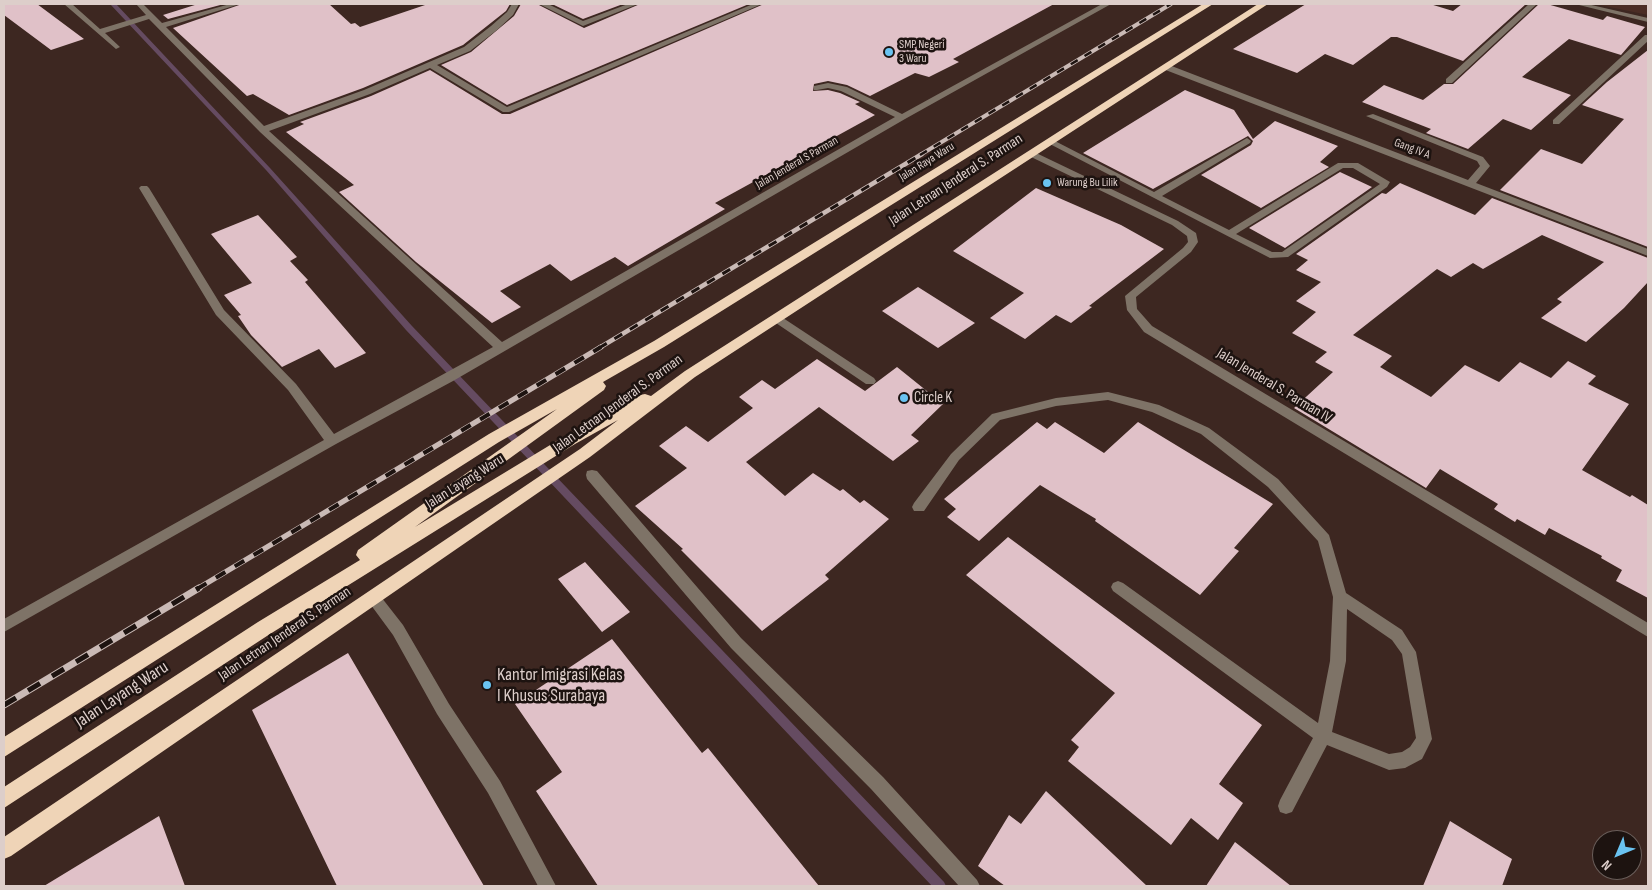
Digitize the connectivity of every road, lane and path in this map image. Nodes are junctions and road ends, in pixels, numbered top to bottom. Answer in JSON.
{"nodes":[{"id":1,"x":68,"y":4,"type":"edge"},
{"id":2,"x":139,"y":4,"type":"edge"},
{"id":3,"x":237,"y":4,"type":"edge"},
{"id":4,"x":515,"y":4,"type":"edge"},
{"id":5,"x":543,"y":4,"type":"edge"},
{"id":6,"x":634,"y":4,"type":"edge"},
{"id":7,"x":759,"y":4,"type":"edge"},
{"id":8,"x":1106,"y":4,"type":"edge"},
{"id":9,"x":1209,"y":4,"type":"edge"},
{"id":10,"x":1264,"y":4,"type":"edge"},
{"id":11,"x":1533,"y":4,"type":"edge"},
{"id":12,"x":1579,"y":4,"type":"edge"},
{"id":13,"x":150,"y":16,"type":"junction"},
{"id":14,"x":1648,"y":20,"type":"edge"},
{"id":15,"x":161,"y":26,"type":"junction"},
{"id":16,"x":99,"y":32,"type":"junction"},
{"id":17,"x":1648,"y":38,"type":"edge"},
{"id":18,"x":116,"y":47,"type":"dead end"},
{"id":19,"x":431,"y":65,"type":"junction"},
{"id":20,"x":1166,"y":66,"type":"junction"},
{"id":21,"x":1449,"y":81,"type":"dead end"},
{"id":22,"x":817,"y":88,"type":"dead end"},
{"id":23,"x":1370,"y":116,"type":"dead end"},
{"id":24,"x":902,"y":117,"type":"junction"},
{"id":25,"x":1556,"y":122,"type":"dead end"},
{"id":26,"x":263,"y":130,"type":"junction"},
{"id":27,"x":1247,"y":141,"type":"dead end"},
{"id":28,"x":1050,"y":142,"type":"junction"},
{"id":29,"x":1032,"y":154,"type":"junction"},
{"id":30,"x":1470,"y":184,"type":"junction"},
{"id":31,"x":144,"y":188,"type":"dead end"},
{"id":32,"x":1154,"y":196,"type":"junction"},
{"id":33,"x":1229,"y":234,"type":"junction"},
{"id":34,"x":1648,"y":253,"type":"edge"},
{"id":35,"x":777,"y":318,"type":"junction"},
{"id":36,"x":659,"y":344,"type":"junction"},
{"id":37,"x":501,"y":348,"type":"junction"},
{"id":38,"x":690,"y":374,"type":"junction"},
{"id":39,"x":870,"y":381,"type":"dead end"},
{"id":40,"x":332,"y":442,"type":"junction"},
{"id":41,"x":592,"y":475,"type":"dead end"},
{"id":42,"x":919,"y":507,"type":"dead end"},
{"id":43,"x":1118,"y":587,"type":"dead end"},
{"id":44,"x":374,"y":597,"type":"junction"},
{"id":45,"x":1340,"y":597,"type":"junction"},
{"id":46,"x":4,"y":626,"type":"edge"},
{"id":47,"x":264,"y":628,"type":"junction"},
{"id":48,"x":1648,"y":631,"type":"edge"},
{"id":49,"x":1323,"y":736,"type":"junction"},
{"id":50,"x":4,"y":748,"type":"edge"},
{"id":51,"x":4,"y":798,"type":"edge"},
{"id":52,"x":1286,"y":806,"type":"dead end"},
{"id":53,"x":4,"y":850,"type":"edge"},
{"id":54,"x":547,"y":886,"type":"edge"},
{"id":55,"x":972,"y":886,"type":"edge"}],
"edges":[{"from":1,"to":16,"type":"street"},
{"from":2,"to":13,"type":"street"},
{"from":3,"to":15,"type":"street"},
{"from":4,"to":19,"type":"street"},
{"from":5,"to":6,"type":"street"},
{"from":7,"to":19,"type":"street"},
{"from":8,"to":24,"type":"street","name":"Jalan Jenderal S Parman"},
{"from":9,"to":36,"type":"highway","name":"Jalan Raya Waru"},
{"from":10,"to":20,"type":"highway","name":"Jalan Letnan Jenderal S. Parman"},
{"from":11,"to":21,"type":"street"},
{"from":12,"to":14,"type":"street"},
{"from":13,"to":15,"type":"street"},
{"from":13,"to":16,"type":"street"},
{"from":15,"to":26,"type":"street"},
{"from":16,"to":18,"type":"street"},
{"from":17,"to":25,"type":"street"},
{"from":19,"to":26,"type":"street"},
{"from":20,"to":28,"type":"highway","name":"Jalan Letnan Jenderal S. Parman"},
{"from":20,"to":30,"type":"street","name":"Gang IV A"},
{"from":22,"to":24,"type":"street"},
{"from":23,"to":30,"type":"street"},
{"from":24,"to":37,"type":"street","name":"Jalan Jenderal S Parman"},
{"from":26,"to":37,"type":"street"},
{"from":27,"to":32,"type":"street"},
{"from":28,"to":29,"type":"highway","name":"Jalan Letnan Jenderal S. Parman"},
{"from":28,"to":32,"type":"street"},
{"from":29,"to":35,"type":"highway","name":"Jalan Letnan Jenderal S. Parman"},
{"from":29,"to":48,"type":"street","name":"Jalan Jenderal S. Parman IV"},
{"from":30,"to":34,"type":"street","name":"Gang IV A"},
{"from":31,"to":40,"type":"street"},
{"from":32,"to":33,"type":"street"},
{"from":33,"to":33,"type":"street"},
{"from":35,"to":38,"type":"highway","name":"Jalan Letnan Jenderal S. Parman"},
{"from":35,"to":39,"type":"street"},
{"from":36,"to":47,"type":"highway","name":"Jalan Layang Waru"},
{"from":36,"to":50,"type":"highway","name":"Jalan Letnan Jenderal S. Parman"},
{"from":37,"to":40,"type":"street","name":"Jalan Jenderal S Parman"},
{"from":38,"to":44,"type":"highway","name":"Jalan Letnan Jenderal S. Parman"},
{"from":38,"to":47,"type":"highway","name":"Jalan Layang Waru"},
{"from":40,"to":46,"type":"street","name":"Jalan Jenderal S Parman"},
{"from":41,"to":55,"type":"street"},
{"from":42,"to":45,"type":"street"},
{"from":43,"to":49,"type":"street"},
{"from":44,"to":53,"type":"highway","name":"Jalan Letnan Jenderal S. Parman"},
{"from":44,"to":54,"type":"street"},
{"from":45,"to":49,"type":"street"},
{"from":45,"to":49,"type":"street"},
{"from":47,"to":51,"type":"highway","name":"Jalan Layang Waru"},
{"from":49,"to":52,"type":"street"}]}
